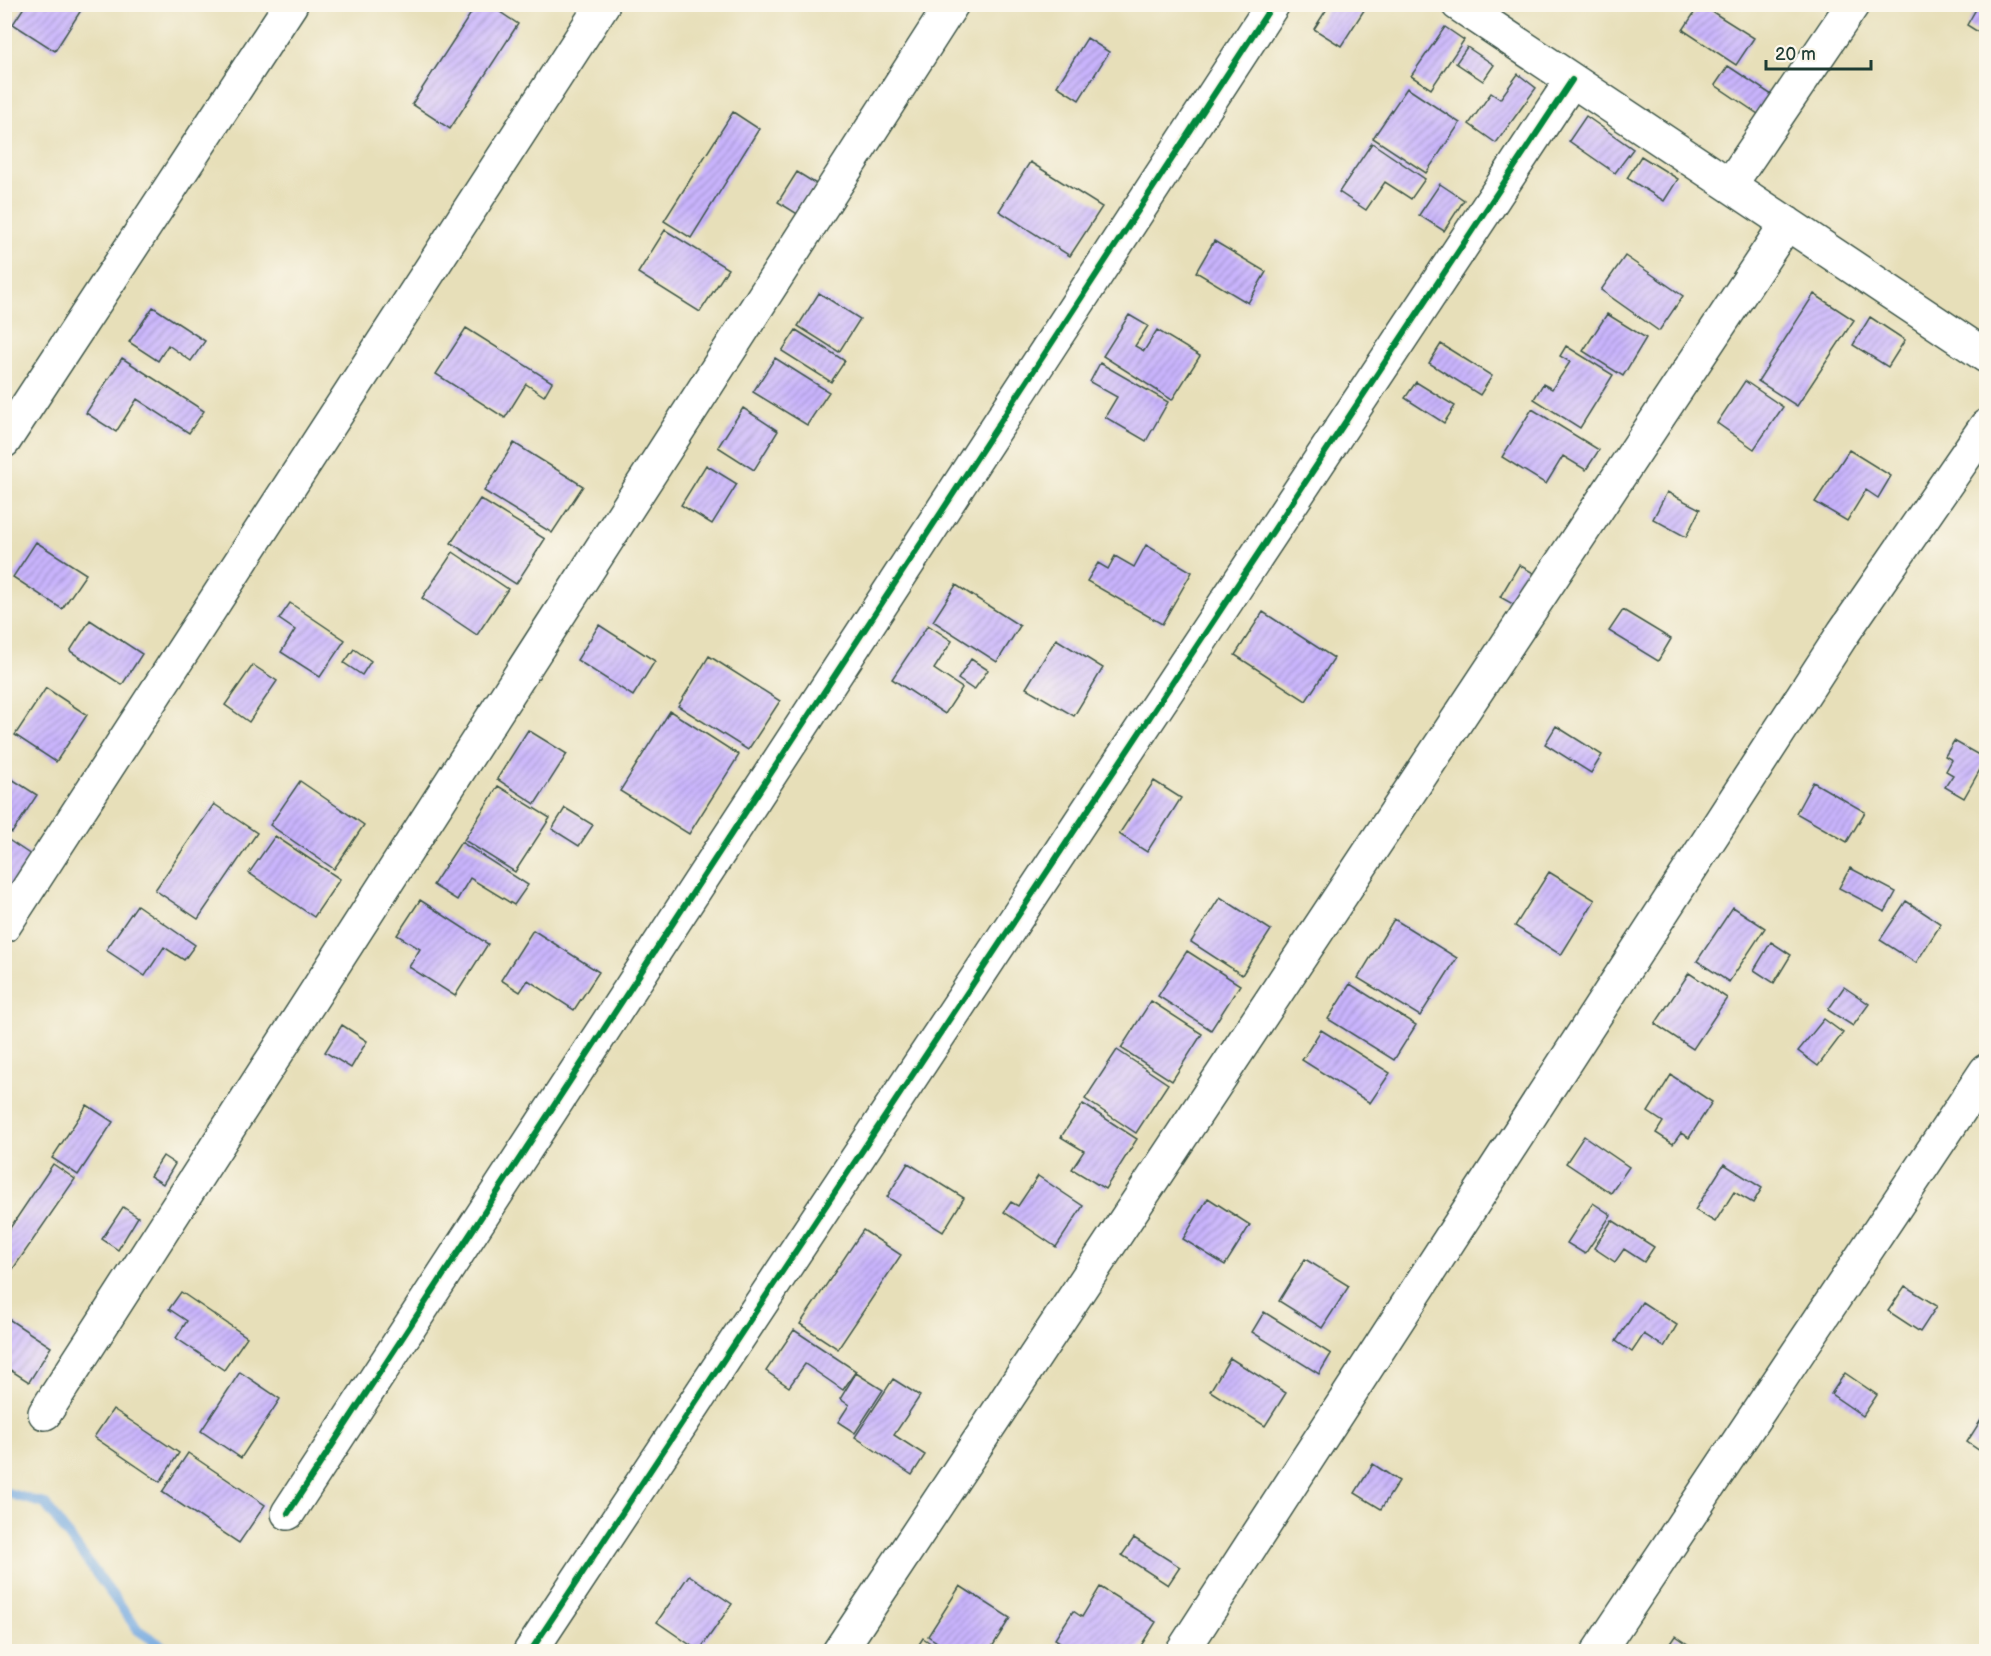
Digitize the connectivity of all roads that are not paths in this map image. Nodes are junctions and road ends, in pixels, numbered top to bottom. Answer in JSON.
{"nodes":[{"id":1,"x":291,"y":4,"type":"edge"},
{"id":2,"x":603,"y":4,"type":"edge"},
{"id":3,"x":952,"y":4,"type":"edge"},
{"id":4,"x":1273,"y":4,"type":"edge"},
{"id":5,"x":1853,"y":4,"type":"edge"},
{"id":6,"x":1469,"y":7,"type":"edge"},
{"id":7,"x":1572,"y":80,"type":"junction"},
{"id":8,"x":1730,"y":185,"type":"junction"},
{"id":9,"x":1787,"y":223,"type":"junction"},
{"id":10,"x":1986,"y":356,"type":"edge"},
{"id":11,"x":1986,"y":426,"type":"edge"},
{"id":12,"x":4,"y":441,"type":"edge"},
{"id":13,"x":4,"y":926,"type":"edge"},
{"id":14,"x":1986,"y":1071,"type":"edge"},
{"id":15,"x":45,"y":1413,"type":"dead end"},
{"id":16,"x":288,"y":1513,"type":"dead end"},
{"id":17,"x":530,"y":1652,"type":"edge"},
{"id":18,"x":839,"y":1652,"type":"edge"},
{"id":19,"x":1182,"y":1652,"type":"edge"},
{"id":20,"x":1598,"y":1652,"type":"edge"}],
"edges":[{"from":1,"to":12,"type":"street"},
{"from":2,"to":13,"type":"street"},
{"from":3,"to":15,"type":"street"},
{"from":4,"to":16,"type":"street"},
{"from":5,"to":8,"type":"street"},
{"from":6,"to":7,"type":"street"},
{"from":7,"to":8,"type":"street"},
{"from":7,"to":17,"type":"street"},
{"from":8,"to":9,"type":"street"},
{"from":9,"to":10,"type":"street"},
{"from":9,"to":18,"type":"street"},
{"from":11,"to":19,"type":"street"},
{"from":14,"to":20,"type":"street"}]}
